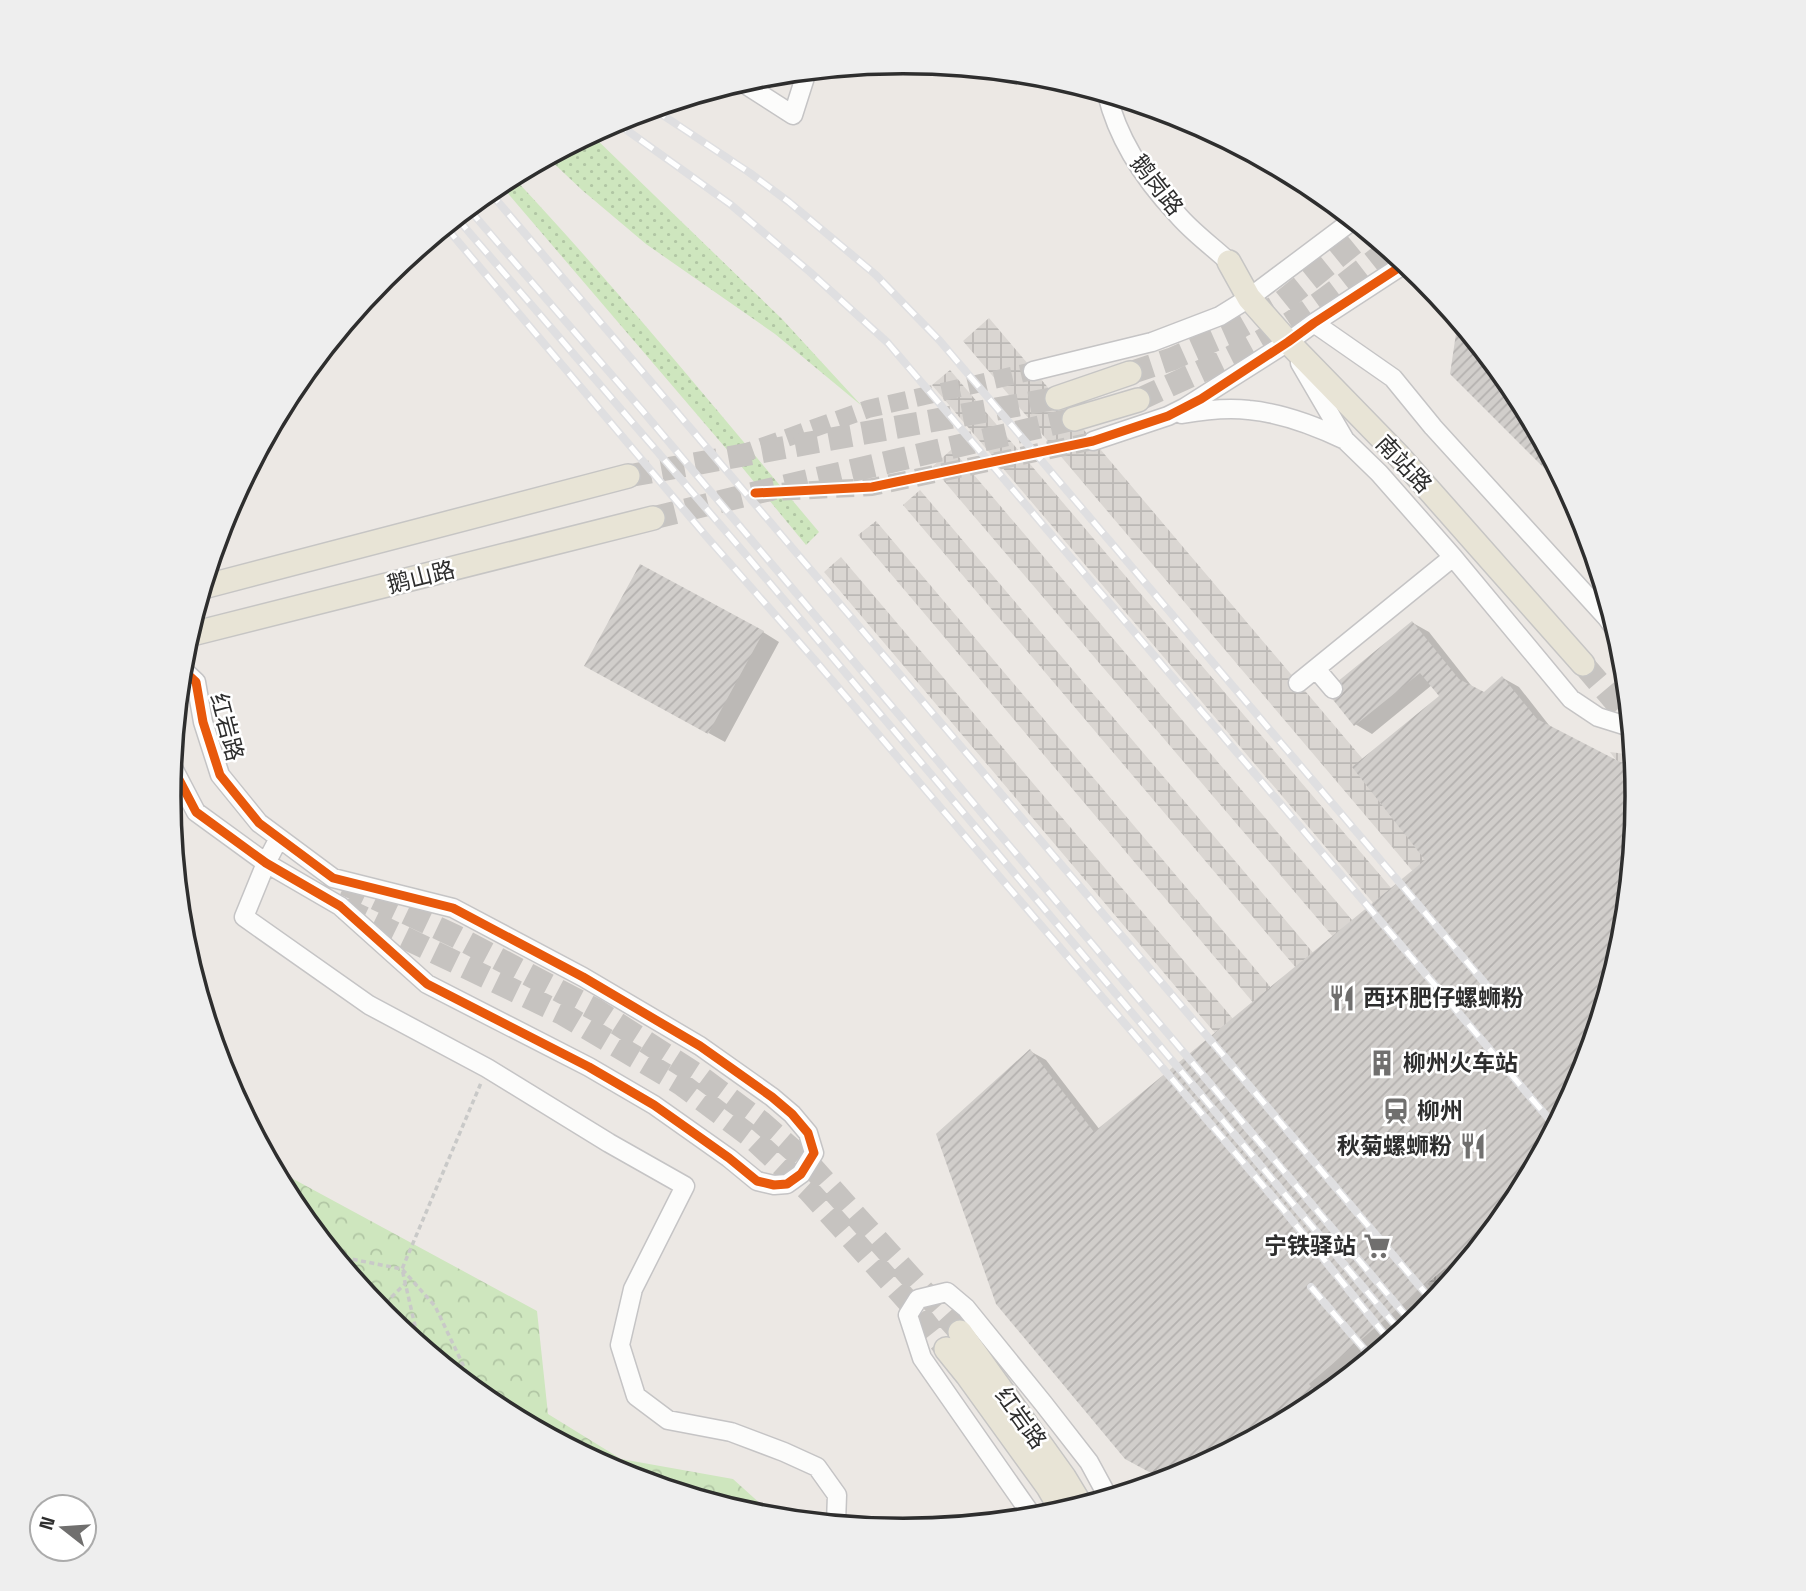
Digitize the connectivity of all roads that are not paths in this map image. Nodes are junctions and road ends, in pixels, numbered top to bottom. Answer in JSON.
{"nodes":[{"id":1,"x":804,"y":81,"type":"edge"},
{"id":2,"x":753,"y":89,"type":"edge"},
{"id":3,"x":1109,"y":104,"type":"edge"},
{"id":4,"x":1346,"y":225,"type":"edge"},
{"id":5,"x":1229,"y":262,"type":"joint"},
{"id":6,"x":1397,"y":269,"type":"edge"},
{"id":7,"x":1249,"y":298,"type":"junction"},
{"id":8,"x":1314,"y":323,"type":"junction"},
{"id":9,"x":1288,"y":342,"type":"junction"},
{"id":10,"x":1033,"y":371,"type":"tunnel mouth"},
{"id":11,"x":1130,"y":373,"type":"tunnel mouth"},
{"id":12,"x":1057,"y":398,"type":"tunnel mouth"},
{"id":13,"x":1138,"y":400,"type":"tunnel mouth"},
{"id":14,"x":1168,"y":415,"type":"junction"},
{"id":15,"x":1074,"y":419,"type":"tunnel mouth"},
{"id":16,"x":1345,"y":440,"type":"junction"},
{"id":17,"x":1093,"y":441,"type":"tunnel mouth"},
{"id":18,"x":628,"y":476,"type":"tunnel mouth"},
{"id":19,"x":653,"y":518,"type":"tunnel mouth"},
{"id":20,"x":1453,"y":557,"type":"junction"},
{"id":21,"x":213,"y":584,"type":"edge"},
{"id":22,"x":1600,"y":609,"type":"edge"},
{"id":23,"x":201,"y":632,"type":"edge"},
{"id":24,"x":1583,"y":664,"type":"tunnel mouth"},
{"id":25,"x":1316,"y":668,"type":"junction"},
{"id":26,"x":191,"y":678,"type":"edge"},
{"id":27,"x":1298,"y":683,"type":"dead end"},
{"id":28,"x":1333,"y":689,"type":"dead end"},
{"id":29,"x":1621,"y":724,"type":"edge"},
{"id":30,"x":181,"y":784,"type":"edge"},
{"id":31,"x":279,"y":838,"type":"junction"},
{"id":32,"x":266,"y":863,"type":"junction"},
{"id":33,"x":1104,"y":1489,"type":"edge"},
{"id":34,"x":1076,"y":1496,"type":"edge"},
{"id":35,"x":1056,"y":1501,"type":"edge"},
{"id":36,"x":1026,"y":1507,"type":"edge"},
{"id":37,"x":836,"y":1514,"type":"edge"}],
"edges":[{"from":1,"to":2,"type":"street"},
{"from":3,"to":5,"type":"street","name":"鹅岗路"},
{"from":4,"to":7,"type":"street"},
{"from":5,"to":7,"type":"main road","name":"南站路"},
{"from":6,"to":8,"type":"street"},
{"from":7,"to":9,"type":"main road","name":"南站路"},
{"from":7,"to":10,"type":"street"},
{"from":8,"to":9,"type":"street"},
{"from":8,"to":22,"type":"street"},
{"from":9,"to":14,"type":"street"},
{"from":9,"to":16,"type":"street"},
{"from":9,"to":24,"type":"main road","name":"南站路"},
{"from":11,"to":12,"type":"main road"},
{"from":13,"to":15,"type":"main road"},
{"from":14,"to":16,"type":"street"},
{"from":14,"to":17,"type":"street"},
{"from":16,"to":20,"type":"street"},
{"from":18,"to":21,"type":"main road","name":"鹅山路"},
{"from":19,"to":23,"type":"main road","name":"鹅山路"},
{"from":20,"to":25,"type":"street"},
{"from":20,"to":29,"type":"street"},
{"from":25,"to":27,"type":"street"},
{"from":25,"to":28,"type":"street"},
{"from":26,"to":31,"type":"street","name":"红岩路"},
{"from":30,"to":32,"type":"street"},
{"from":31,"to":32,"type":"street"},
{"from":31,"to":32,"type":"street","name":"红岩路"},
{"from":32,"to":37,"type":"street"},
{"from":33,"to":36,"type":"street"},
{"from":34,"to":35,"type":"main road","name":"红岩路"}]}
